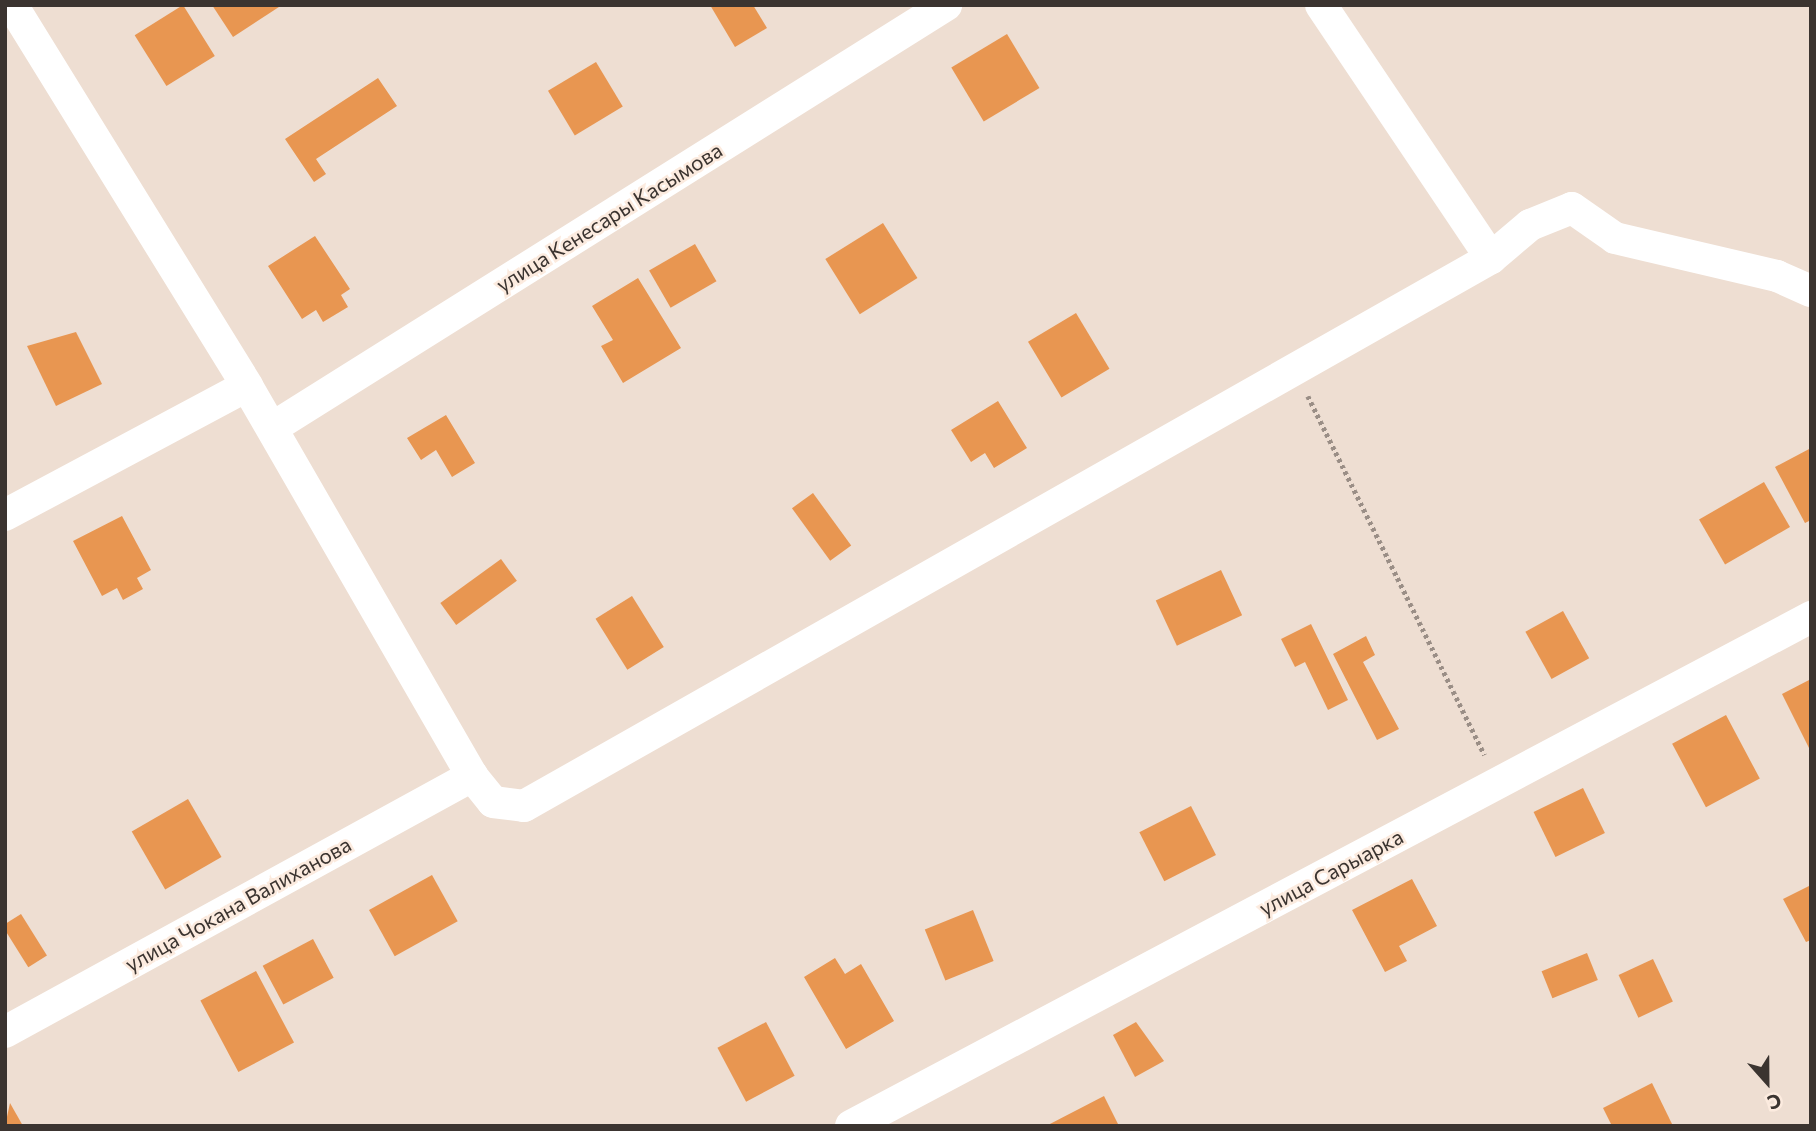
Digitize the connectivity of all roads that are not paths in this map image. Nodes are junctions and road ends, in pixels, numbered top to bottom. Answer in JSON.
{"nodes":[{"id":1,"x":946,"y":5,"type":"edge"},
{"id":2,"x":1321,"y":5,"type":"edge"},
{"id":3,"x":26,"y":10,"type":"edge"},
{"id":4,"x":1492,"y":258,"type":"junction"},
{"id":5,"x":1811,"y":291,"type":"edge"},
{"id":6,"x":247,"y":386,"type":"junction"},
{"id":7,"x":272,"y":428,"type":"junction"},
{"id":8,"x":5,"y":515,"type":"edge"},
{"id":9,"x":1811,"y":617,"type":"edge"},
{"id":10,"x":472,"y":776,"type":"junction"},
{"id":11,"x":5,"y":1032,"type":"edge"},
{"id":12,"x":851,"y":1126,"type":"edge"}],
"edges":[{"from":1,"to":7,"type":"street","name":"улица Кенесары Касымова"},
{"from":2,"to":4,"type":"street"},
{"from":3,"to":6,"type":"street"},
{"from":4,"to":5,"type":"street"},
{"from":4,"to":10,"type":"street"},
{"from":6,"to":7,"type":"street"},
{"from":6,"to":8,"type":"street"},
{"from":7,"to":10,"type":"street"},
{"from":9,"to":12,"type":"street","name":"улица Сарыарка"},
{"from":10,"to":11,"type":"street","name":"улица Чокана Валиханова"}]}
